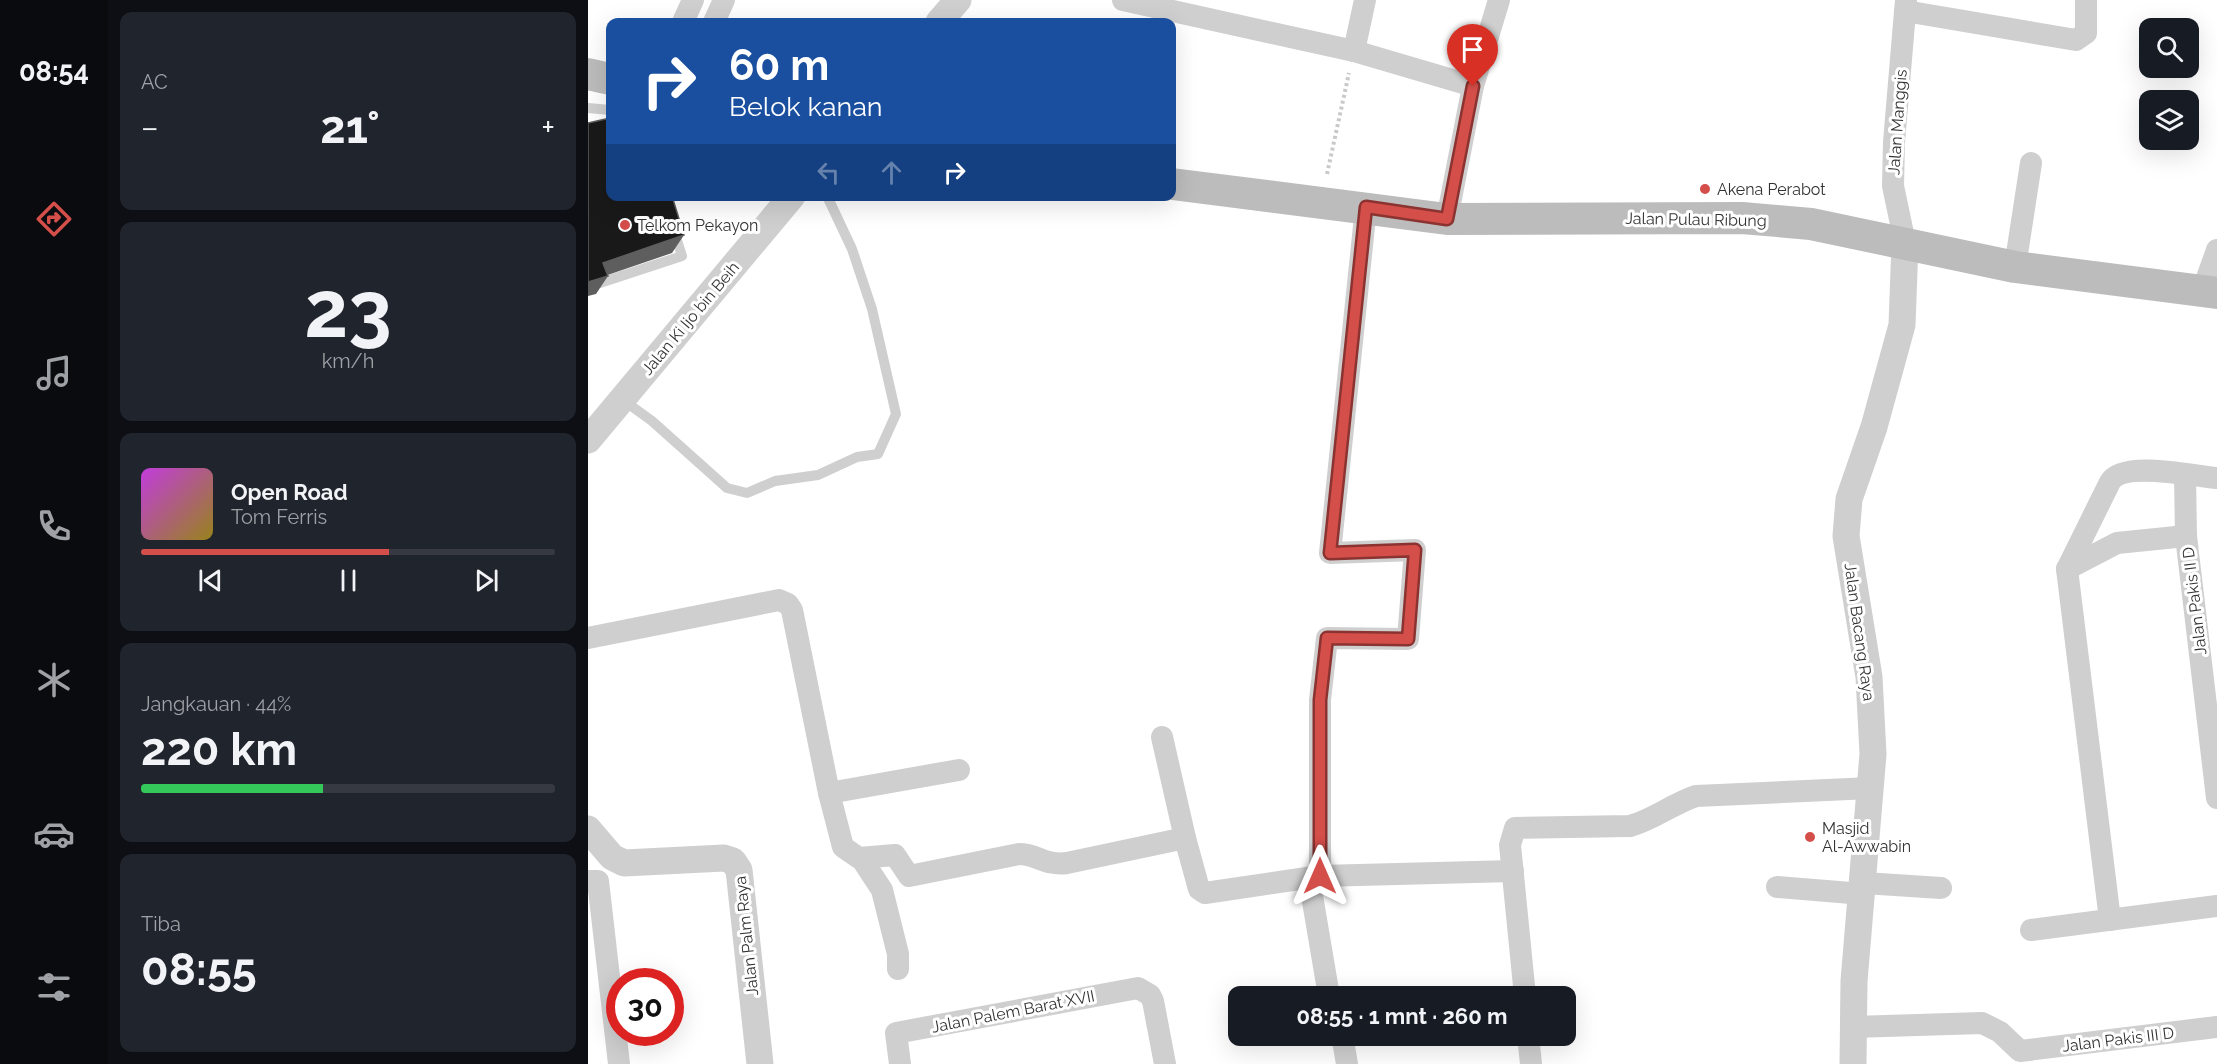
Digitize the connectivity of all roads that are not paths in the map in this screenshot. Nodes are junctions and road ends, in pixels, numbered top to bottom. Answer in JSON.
{"nodes":[{"id":1,"x":693,"y":0,"type":"edge"},
{"id":2,"x":724,"y":0,"type":"edge"},
{"id":3,"x":958,"y":0,"type":"edge"},
{"id":4,"x":1123,"y":0,"type":"edge"},
{"id":5,"x":1365,"y":0,"type":"edge"},
{"id":6,"x":1499,"y":0,"type":"edge"},
{"id":7,"x":2086,"y":0,"type":"edge"},
{"id":8,"x":1905,"y":5,"type":"edge"},
{"id":9,"x":1191,"y":8,"type":"edge"},
{"id":10,"x":685,"y":18,"type":"edge"},
{"id":11,"x":716,"y":18,"type":"edge"},
{"id":12,"x":942,"y":18,"type":"edge"},
{"id":13,"x":1354,"y":51,"type":"junction"},
{"id":14,"x":588,"y":74,"type":"edge"},
{"id":15,"x":606,"y":78,"type":"edge"},
{"id":16,"x":1473,"y":86,"type":"junction"},
{"id":17,"x":588,"y":108,"type":"edge"},
{"id":18,"x":606,"y":110,"type":"edge"},
{"id":19,"x":2031,"y":163,"type":"dead end"},
{"id":20,"x":1176,"y":184,"type":"edge"},
{"id":21,"x":788,"y":201,"type":"edge"},
{"id":22,"x":829,"y":201,"type":"edge"},
{"id":23,"x":1366,"y":207,"type":"junction"},
{"id":24,"x":669,"y":216,"type":"edge"},
{"id":25,"x":1447,"y":219,"type":"junction"},
{"id":26,"x":1905,"y":243,"type":"junction"},
{"id":27,"x":2217,"y":250,"type":"edge"},
{"id":28,"x":593,"y":265,"type":"edge"},
{"id":29,"x":2015,"y":267,"type":"junction"},
{"id":30,"x":2210,"y":293,"type":"edge"},
{"id":31,"x":622,"y":400,"type":"junction"},
{"id":32,"x":588,"y":440,"type":"edge"},
{"id":33,"x":2185,"y":475,"type":"junction"},
{"id":34,"x":2217,"y":478,"type":"edge"},
{"id":35,"x":2186,"y":536,"type":"junction"},
{"id":36,"x":2067,"y":569,"type":"junction"},
{"id":37,"x":588,"y":638,"type":"edge"},
{"id":38,"x":1162,"y":737,"type":"dead end"},
{"id":39,"x":959,"y":770,"type":"dead end"},
{"id":40,"x":1871,"y":788,"type":"junction"},
{"id":41,"x":829,"y":793,"type":"junction"},
{"id":42,"x":2217,"y":798,"type":"edge"},
{"id":43,"x":588,"y":829,"type":"edge"},
{"id":44,"x":1185,"y":838,"type":"junction"},
{"id":45,"x":861,"y":858,"type":"junction"},
{"id":46,"x":1513,"y":871,"type":"junction"},
{"id":47,"x":1315,"y":877,"type":"junction"},
{"id":48,"x":593,"y":881,"type":"edge"},
{"id":49,"x":1777,"y":887,"type":"dead end"},
{"id":50,"x":1941,"y":888,"type":"dead end"},
{"id":51,"x":1864,"y":889,"type":"junction"},
{"id":52,"x":2217,"y":906,"type":"edge"},
{"id":53,"x":2110,"y":920,"type":"junction"},
{"id":54,"x":2031,"y":930,"type":"dead end"},
{"id":55,"x":898,"y":969,"type":"dead end"},
{"id":56,"x":1328,"y":986,"type":"edge"},
{"id":57,"x":1524,"y":986,"type":"edge"},
{"id":58,"x":1853,"y":1026,"type":"junction"},
{"id":59,"x":2217,"y":1027,"type":"edge"},
{"id":60,"x":1344,"y":1046,"type":"edge"},
{"id":61,"x":1529,"y":1046,"type":"edge"},
{"id":62,"x":619,"y":1064,"type":"edge"},
{"id":63,"x":760,"y":1064,"type":"edge"},
{"id":64,"x":900,"y":1064,"type":"edge"},
{"id":65,"x":1166,"y":1064,"type":"edge"},
{"id":66,"x":1347,"y":1064,"type":"edge"},
{"id":67,"x":1531,"y":1064,"type":"edge"},
{"id":68,"x":1853,"y":1064,"type":"edge"}],
"edges":[{"from":1,"to":10,"type":"street"},
{"from":2,"to":11,"type":"street"},
{"from":3,"to":12,"type":"street"},
{"from":4,"to":9,"type":"street"},
{"from":5,"to":13,"type":"street"},
{"from":6,"to":16,"type":"street"},
{"from":7,"to":8,"type":"street"},
{"from":8,"to":26,"type":"street","name":"Jalan Manggis"},
{"from":9,"to":13,"type":"street"},
{"from":13,"to":16,"type":"street"},
{"from":14,"to":15,"type":"main road"},
{"from":16,"to":25,"type":"street"},
{"from":17,"to":18,"type":"lane"},
{"from":19,"to":29,"type":"street"},
{"from":20,"to":23,"type":"main road","name":"Jalan Pulau Ribung"},
{"from":21,"to":31,"type":"street","name":"Jalan Ki Ijo bin Beih"},
{"from":22,"to":31,"type":"lane"},
{"from":23,"to":25,"type":"main road","name":"Jalan Pulau Ribung"},
{"from":23,"to":47,"type":"street"},
{"from":24,"to":28,"type":"lane"},
{"from":25,"to":26,"type":"main road","name":"Jalan Pulau Ribung"},
{"from":26,"to":29,"type":"main road","name":"Jalan Pulau Ribung"},
{"from":26,"to":40,"type":"street","name":"Jalan Bacang Raya"},
{"from":27,"to":30,"type":"street"},
{"from":29,"to":30,"type":"main road","name":"Jalan Pulau Ribung"},
{"from":31,"to":32,"type":"street","name":"Jalan Ki Ijo bin Beih"},
{"from":33,"to":34,"type":"street"},
{"from":33,"to":35,"type":"street","name":"Jalan Pakis II D"},
{"from":33,"to":36,"type":"street"},
{"from":35,"to":36,"type":"street"},
{"from":35,"to":42,"type":"street","name":"Jalan Pakis II D"},
{"from":36,"to":53,"type":"street"},
{"from":37,"to":41,"type":"street"},
{"from":38,"to":44,"type":"street"},
{"from":39,"to":41,"type":"street"},
{"from":40,"to":46,"type":"street"},
{"from":40,"to":51,"type":"street","name":"Jalan Bacang Raya"},
{"from":41,"to":45,"type":"street"},
{"from":43,"to":63,"type":"street","name":"Jalan Palm Raya"},
{"from":44,"to":45,"type":"street"},
{"from":44,"to":47,"type":"street"},
{"from":45,"to":55,"type":"street"},
{"from":46,"to":47,"type":"street"},
{"from":46,"to":57,"type":"street"},
{"from":47,"to":56,"type":"street"},
{"from":48,"to":62,"type":"street"},
{"from":49,"to":51,"type":"street"},
{"from":50,"to":51,"type":"street"},
{"from":51,"to":58,"type":"street","name":"Jalan Bacang Raya"},
{"from":52,"to":53,"type":"street"},
{"from":53,"to":54,"type":"street"},
{"from":58,"to":59,"type":"street","name":"Jalan Pakis III D"},
{"from":58,"to":68,"type":"street","name":"Jalan Bacang Raya"},
{"from":60,"to":66,"type":"street"},
{"from":61,"to":67,"type":"street"},
{"from":64,"to":65,"type":"street","name":"Jalan Palem Barat XVII"}]}
